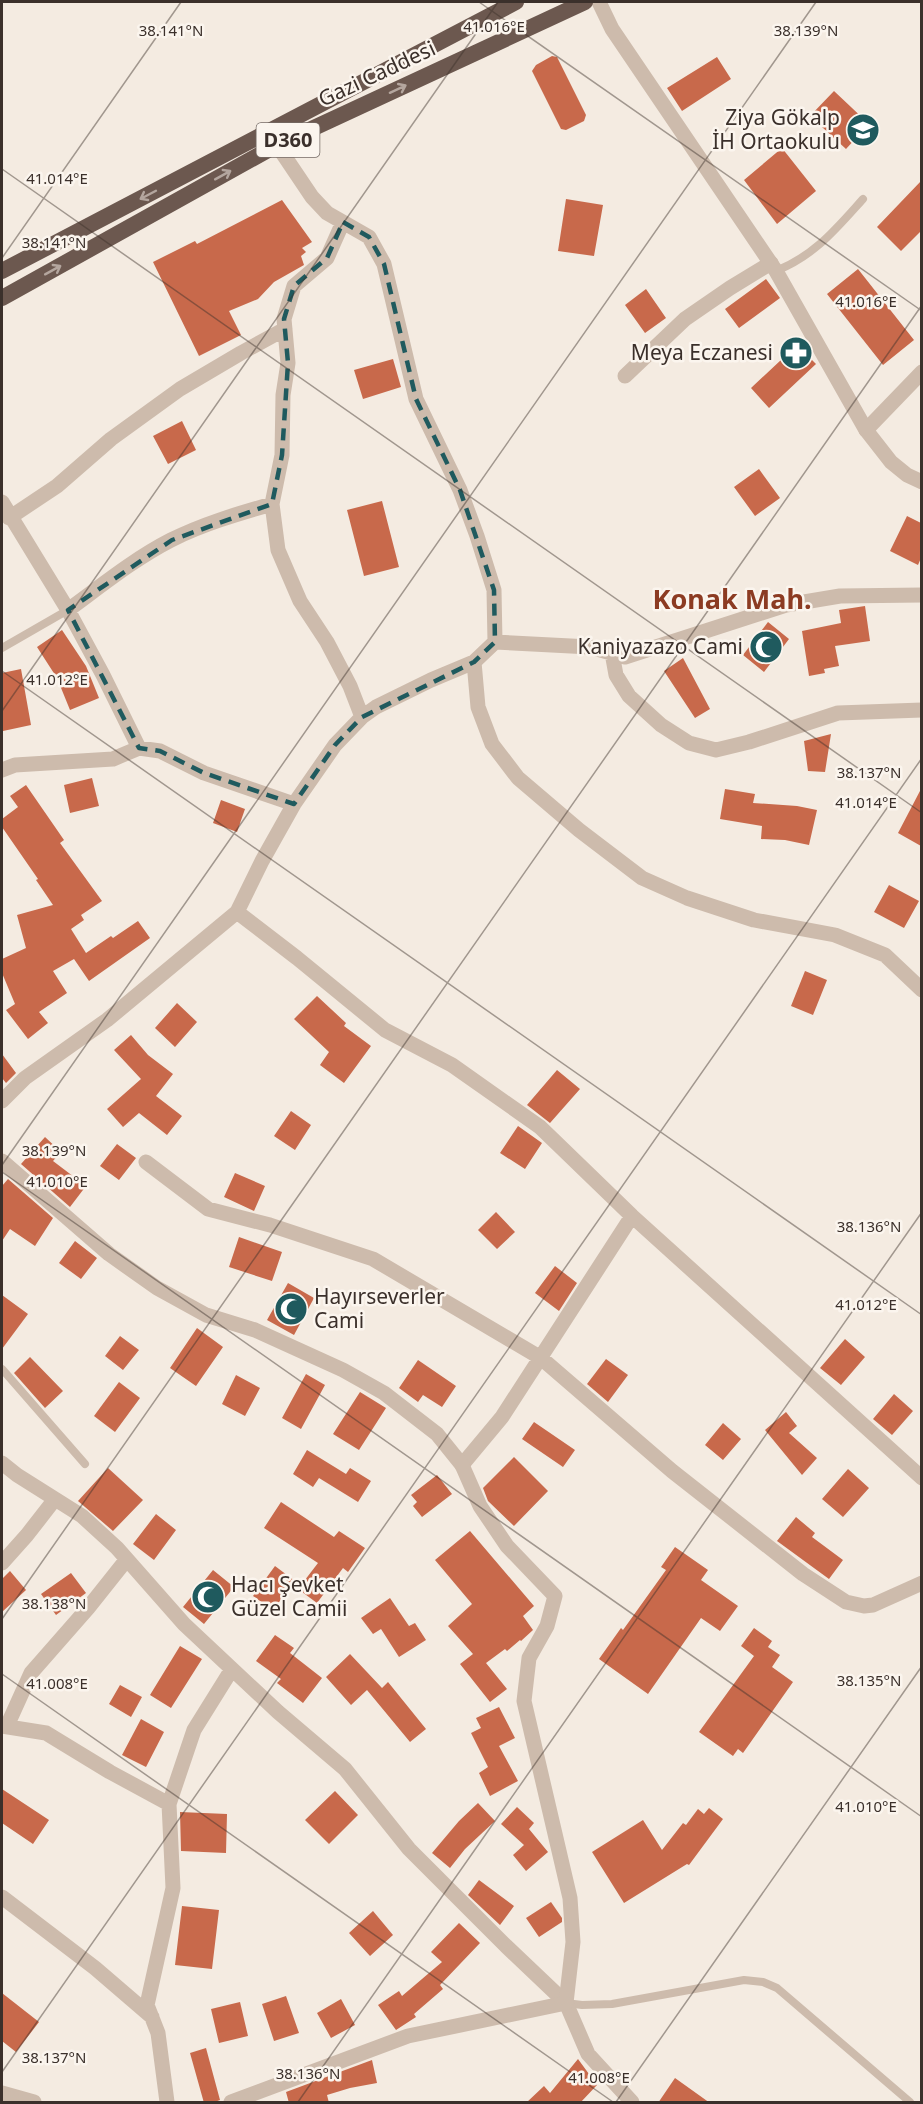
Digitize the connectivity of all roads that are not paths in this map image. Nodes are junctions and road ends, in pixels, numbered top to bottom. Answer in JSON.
{"nodes":[{"id":1,"x":516,"y":2,"type":"edge"},
{"id":2,"x":585,"y":2,"type":"edge"},
{"id":3,"x":599,"y":2,"type":"edge"},
{"id":4,"x":277,"y":145,"type":"junction"},
{"id":5,"x":862,"y":199,"type":"dead end"},
{"id":6,"x":343,"y":222,"type":"junction"},
{"id":7,"x":774,"y":267,"type":"junction"},
{"id":8,"x":2,"y":271,"type":"edge"},
{"id":9,"x":2,"y":298,"type":"edge"},
{"id":10,"x":285,"y":329,"type":"junction"},
{"id":11,"x":921,"y":372,"type":"edge"},
{"id":12,"x":625,"y":376,"type":"dead end"},
{"id":13,"x":866,"y":430,"type":"junction"},
{"id":14,"x":921,"y":482,"type":"edge"},
{"id":15,"x":2,"y":502,"type":"edge"},
{"id":16,"x":272,"y":504,"type":"junction"},
{"id":17,"x":9,"y":518,"type":"junction"},
{"id":18,"x":921,"y":595,"type":"edge"},
{"id":19,"x":68,"y":610,"type":"junction"},
{"id":20,"x":495,"y":642,"type":"junction"},
{"id":21,"x":2,"y":648,"type":"edge"},
{"id":22,"x":612,"y":654,"type":"junction"},
{"id":23,"x":474,"y":662,"type":"junction"},
{"id":24,"x":921,"y":710,"type":"edge"},
{"id":25,"x":362,"y":717,"type":"junction"},
{"id":26,"x":139,"y":748,"type":"junction"},
{"id":27,"x":2,"y":770,"type":"edge"},
{"id":28,"x":294,"y":804,"type":"junction"},
{"id":29,"x":237,"y":912,"type":"junction"},
{"id":30,"x":921,"y":990,"type":"edge"},
{"id":31,"x":2,"y":1101,"type":"edge"},
{"id":32,"x":2,"y":1161,"type":"edge"},
{"id":33,"x":146,"y":1162,"type":"dead end"},
{"id":34,"x":632,"y":1216,"type":"junction"},
{"id":35,"x":541,"y":1358,"type":"junction"},
{"id":36,"x":2,"y":1369,"type":"edge"},
{"id":37,"x":2,"y":1463,"type":"edge"},
{"id":38,"x":85,"y":1464,"type":"dead end"},
{"id":39,"x":462,"y":1465,"type":"junction"},
{"id":40,"x":17,"y":1476,"type":"junction"},
{"id":41,"x":921,"y":1478,"type":"edge"},
{"id":42,"x":2,"y":1482,"type":"edge"},
{"id":43,"x":55,"y":1499,"type":"junction"},
{"id":44,"x":127,"y":1559,"type":"junction"},
{"id":45,"x":2,"y":1563,"type":"edge"},
{"id":46,"x":921,"y":1583,"type":"edge"},
{"id":47,"x":232,"y":1669,"type":"junction"},
{"id":48,"x":4,"y":1726,"type":"edge"},
{"id":49,"x":169,"y":1804,"type":"junction"},
{"id":50,"x":2,"y":1897,"type":"edge"},
{"id":51,"x":566,"y":2003,"type":"junction"},
{"id":52,"x":152,"y":2017,"type":"junction"},
{"id":53,"x":3,"y":2097,"type":"edge"},
{"id":54,"x":34,"y":2103,"type":"edge"},
{"id":55,"x":167,"y":2103,"type":"edge"},
{"id":56,"x":231,"y":2103,"type":"edge"},
{"id":57,"x":632,"y":2103,"type":"edge"},
{"id":58,"x":910,"y":2103,"type":"edge"}],
"edges":[{"from":1,"to":8,"type":"highway","name":"Gazi Caddesi","number":"D360","one_way":true},
{"from":4,"to":2,"type":"highway","name":"Gazi Caddesi","number":"D360","one_way":true},
{"from":3,"to":7,"type":"street"},
{"from":4,"to":6,"type":"street"},
{"from":9,"to":4,"type":"highway","name":"Gazi Caddesi","number":"D360","one_way":true},
{"from":5,"to":7,"type":"lane"},
{"from":6,"to":10,"type":"street"},
{"from":6,"to":20,"type":"street"},
{"from":7,"to":12,"type":"street"},
{"from":7,"to":13,"type":"street"},
{"from":10,"to":16,"type":"street"},
{"from":10,"to":17,"type":"street"},
{"from":11,"to":13,"type":"street"},
{"from":13,"to":14,"type":"street"},
{"from":15,"to":17,"type":"street"},
{"from":16,"to":19,"type":"street"},
{"from":16,"to":25,"type":"street"},
{"from":17,"to":19,"type":"street"},
{"from":18,"to":22,"type":"street"},
{"from":19,"to":21,"type":"lane"},
{"from":19,"to":26,"type":"street"},
{"from":20,"to":22,"type":"street"},
{"from":20,"to":23,"type":"street"},
{"from":22,"to":24,"type":"street"},
{"from":23,"to":25,"type":"street"},
{"from":23,"to":30,"type":"street"},
{"from":25,"to":28,"type":"street"},
{"from":26,"to":27,"type":"street"},
{"from":26,"to":28,"type":"street"},
{"from":28,"to":29,"type":"street"},
{"from":29,"to":31,"type":"street"},
{"from":29,"to":34,"type":"street"},
{"from":32,"to":39,"type":"street"},
{"from":33,"to":35,"type":"street"},
{"from":34,"to":35,"type":"street"},
{"from":34,"to":41,"type":"street"},
{"from":35,"to":39,"type":"street"},
{"from":35,"to":46,"type":"street"},
{"from":36,"to":38,"type":"lane"},
{"from":37,"to":40,"type":"street"},
{"from":39,"to":51,"type":"street"},
{"from":40,"to":42,"type":"street"},
{"from":40,"to":43,"type":"street"},
{"from":43,"to":44,"type":"street"},
{"from":43,"to":45,"type":"street"},
{"from":44,"to":47,"type":"street"},
{"from":44,"to":48,"type":"street"},
{"from":47,"to":49,"type":"street"},
{"from":47,"to":51,"type":"street"},
{"from":48,"to":49,"type":"street"},
{"from":49,"to":52,"type":"street"},
{"from":50,"to":52,"type":"street"},
{"from":51,"to":56,"type":"street"},
{"from":51,"to":57,"type":"street"},
{"from":51,"to":58,"type":"lane"},
{"from":52,"to":55,"type":"street"},
{"from":53,"to":54,"type":"street"}]}
